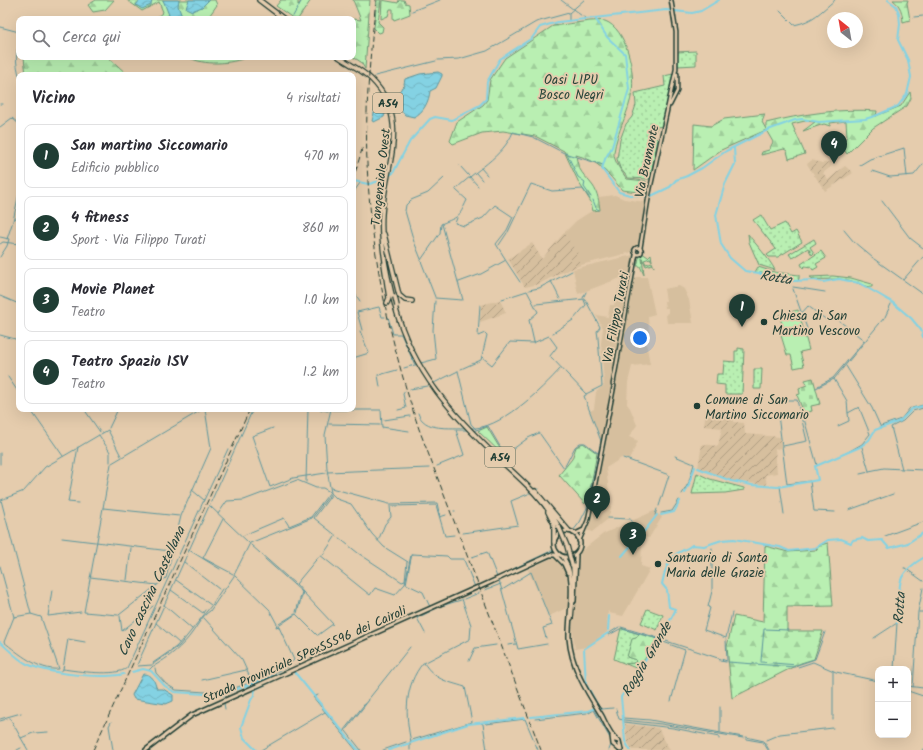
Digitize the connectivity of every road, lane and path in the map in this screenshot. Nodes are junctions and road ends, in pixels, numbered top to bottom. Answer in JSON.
{"nodes":[{"id":1,"x":258,"y":0,"type":"edge"},
{"id":2,"x":671,"y":0,"type":"edge"},
{"id":3,"x":277,"y":16,"type":"edge"},
{"id":4,"x":280,"y":16,"type":"edge"},
{"id":5,"x":343,"y":60,"type":"edge"},
{"id":6,"x":347,"y":60,"type":"edge"},
{"id":7,"x":390,"y":170,"type":"junction"},
{"id":8,"x":639,"y":248,"type":"junction"},
{"id":9,"x":637,"y":255,"type":"junction"},
{"id":10,"x":394,"y":299,"type":"junction"},
{"id":11,"x":412,"y":300,"type":"dead end"},
{"id":12,"x":387,"y":303,"type":"dead end"},
{"id":13,"x":525,"y":482,"type":"junction"},
{"id":14,"x":586,"y":526,"type":"junction"},
{"id":15,"x":571,"y":532,"type":"junction"},
{"id":16,"x":579,"y":541,"type":"junction"},
{"id":17,"x":554,"y":542,"type":"junction"},
{"id":18,"x":555,"y":548,"type":"junction"},
{"id":19,"x":550,"y":555,"type":"junction"},
{"id":20,"x":576,"y":555,"type":"junction"},
{"id":21,"x":561,"y":556,"type":"junction"},
{"id":22,"x":540,"y":560,"type":"junction"},
{"id":23,"x":571,"y":591,"type":"junction"},
{"id":24,"x":570,"y":618,"type":"junction"},
{"id":25,"x":615,"y":740,"type":"junction"},
{"id":26,"x":619,"y":743,"type":"junction"},
{"id":27,"x":616,"y":746,"type":"junction"},
{"id":28,"x":146,"y":750,"type":"edge"},
{"id":29,"x":620,"y":750,"type":"edge"}],
"edges":[{"from":1,"to":3,"type":"highway"},
{"from":1,"to":4,"type":"highway"},
{"from":2,"to":8,"type":"main road","name":"Via Bramante"},
{"from":5,"to":7,"type":"highway","name":"Tangenziale Ovest","number":"A54"},
{"from":6,"to":7,"type":"highway","name":"Tangenziale Ovest","number":"A54"},
{"from":7,"to":10,"type":"highway","name":"Tangenziale Ovest","number":"A54"},
{"from":8,"to":9,"type":"main road"},
{"from":8,"to":9,"type":"main road"},
{"from":9,"to":14,"type":"main road","name":"Via Filippo Turati"},
{"from":10,"to":11,"type":"highway"},
{"from":10,"to":12,"type":"highway"},
{"from":10,"to":13,"type":"highway","name":"Tangenziale Ovest","number":"A54","bridge":true},
{"from":13,"to":15,"type":"highway"},
{"from":13,"to":17,"type":"highway"},
{"from":13,"to":24,"type":"highway","number":"A54","bridge":true},
{"from":14,"to":15,"type":"main road"},
{"from":14,"to":16,"type":"main road","name":"Via Filippo Turati"},
{"from":15,"to":16,"type":"main road"},
{"from":15,"to":17,"type":"main road"},
{"from":16,"to":20,"type":"main road"},
{"from":17,"to":18,"type":"main road"},
{"from":18,"to":19,"type":"main road","name":"Strada Provinciale SPexSS596 dei Cairoli"},
{"from":18,"to":21,"type":"main road"},
{"from":19,"to":21,"type":"main road","name":"Strada Provinciale SPexSS596 dei Cairoli"},
{"from":19,"to":22,"type":"main road","name":"Strada Provinciale SPexSS596 dei Cairoli"},
{"from":20,"to":21,"type":"main road"},
{"from":20,"to":24,"type":"main road"},
{"from":21,"to":23,"type":"main road"},
{"from":22,"to":23,"type":"main road"},
{"from":22,"to":28,"type":"main road","name":"Strada Provinciale SPexSS596 dei Cairoli"},
{"from":23,"to":24,"type":"main road"},
{"from":24,"to":25,"type":"main road"},
{"from":25,"to":26,"type":"main road"},
{"from":25,"to":27,"type":"main road"},
{"from":26,"to":27,"type":"main road"},
{"from":26,"to":29,"type":"main road"},
{"from":27,"to":29,"type":"main road"}]}
